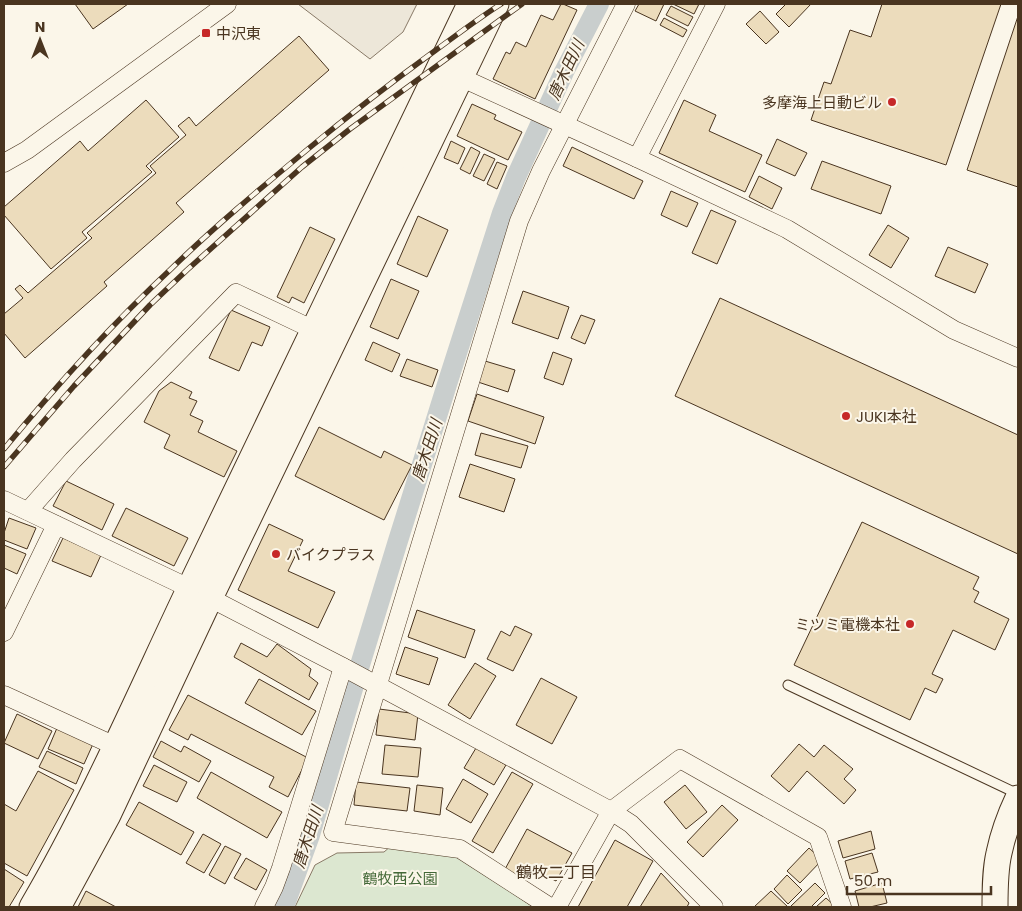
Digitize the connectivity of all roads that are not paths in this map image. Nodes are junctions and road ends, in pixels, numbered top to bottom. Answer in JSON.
{"nodes":[{"id":1,"x":227,"y":4,"type":"edge"},
{"id":2,"x":470,"y":4,"type":"edge"},
{"id":3,"x":496,"y":4,"type":"edge"},
{"id":4,"x":626,"y":4,"type":"edge"},
{"id":5,"x":716,"y":4,"type":"edge"},
{"id":6,"x":460,"y":77,"type":"junction"},
{"id":7,"x":560,"y":123,"type":"junction"},
{"id":8,"x":637,"y":158,"type":"junction"},
{"id":9,"x":4,"y":163,"type":"edge"},
{"id":10,"x":314,"y":330,"type":"junction"},
{"id":11,"x":1018,"y":358,"type":"edge"},
{"id":12,"x":4,"y":500,"type":"edge"},
{"id":13,"x":28,"y":511,"type":"junction"},
{"id":14,"x":56,"y":525,"type":"junction"},
{"id":15,"x":200,"y":593,"type":"junction"},
{"id":16,"x":4,"y":632,"type":"edge"},
{"id":17,"x":346,"y":668,"type":"junction"},
{"id":18,"x":374,"y":684,"type":"junction"},
{"id":19,"x":788,"y":685,"type":"dead end"},
{"id":20,"x":4,"y":695,"type":"edge"},
{"id":21,"x":115,"y":746,"type":"junction"},
{"id":22,"x":1018,"y":794,"type":"edge"},
{"id":23,"x":1018,"y":798,"type":"edge"},
{"id":24,"x":610,"y":811,"type":"junction"},
{"id":25,"x":32,"y":907,"type":"edge"},
{"id":26,"x":58,"y":907,"type":"edge"},
{"id":27,"x":264,"y":907,"type":"edge"},
{"id":28,"x":550,"y":907,"type":"edge"},
{"id":29,"x":557,"y":907,"type":"edge"},
{"id":30,"x":714,"y":907,"type":"edge"},
{"id":31,"x":842,"y":907,"type":"edge"},
{"id":32,"x":995,"y":907,"type":"edge"}],
"edges":[{"from":1,"to":9,"type":"street"},
{"from":2,"to":10,"type":"main road"},
{"from":3,"to":6,"type":"main road"},
{"from":4,"to":7,"type":"street"},
{"from":5,"to":8,"type":"street"},
{"from":6,"to":7,"type":"street"},
{"from":6,"to":15,"type":"main road"},
{"from":7,"to":8,"type":"street"},
{"from":7,"to":18,"type":"street"},
{"from":8,"to":11,"type":"street"},
{"from":10,"to":13,"type":"street"},
{"from":10,"to":15,"type":"main road"},
{"from":12,"to":13,"type":"street"},
{"from":13,"to":14,"type":"street"},
{"from":14,"to":15,"type":"street"},
{"from":14,"to":16,"type":"street"},
{"from":15,"to":17,"type":"street"},
{"from":15,"to":21,"type":"main road"},
{"from":15,"to":26,"type":"main road"},
{"from":17,"to":18,"type":"street"},
{"from":17,"to":27,"type":"street"},
{"from":18,"to":24,"type":"street"},
{"from":18,"to":28,"type":"street"},
{"from":19,"to":22,"type":"lane"},
{"from":20,"to":21,"type":"street"},
{"from":21,"to":25,"type":"main road"},
{"from":23,"to":32,"type":"main road"},
{"from":24,"to":29,"type":"street"},
{"from":24,"to":30,"type":"street"},
{"from":24,"to":31,"type":"street"}]}
